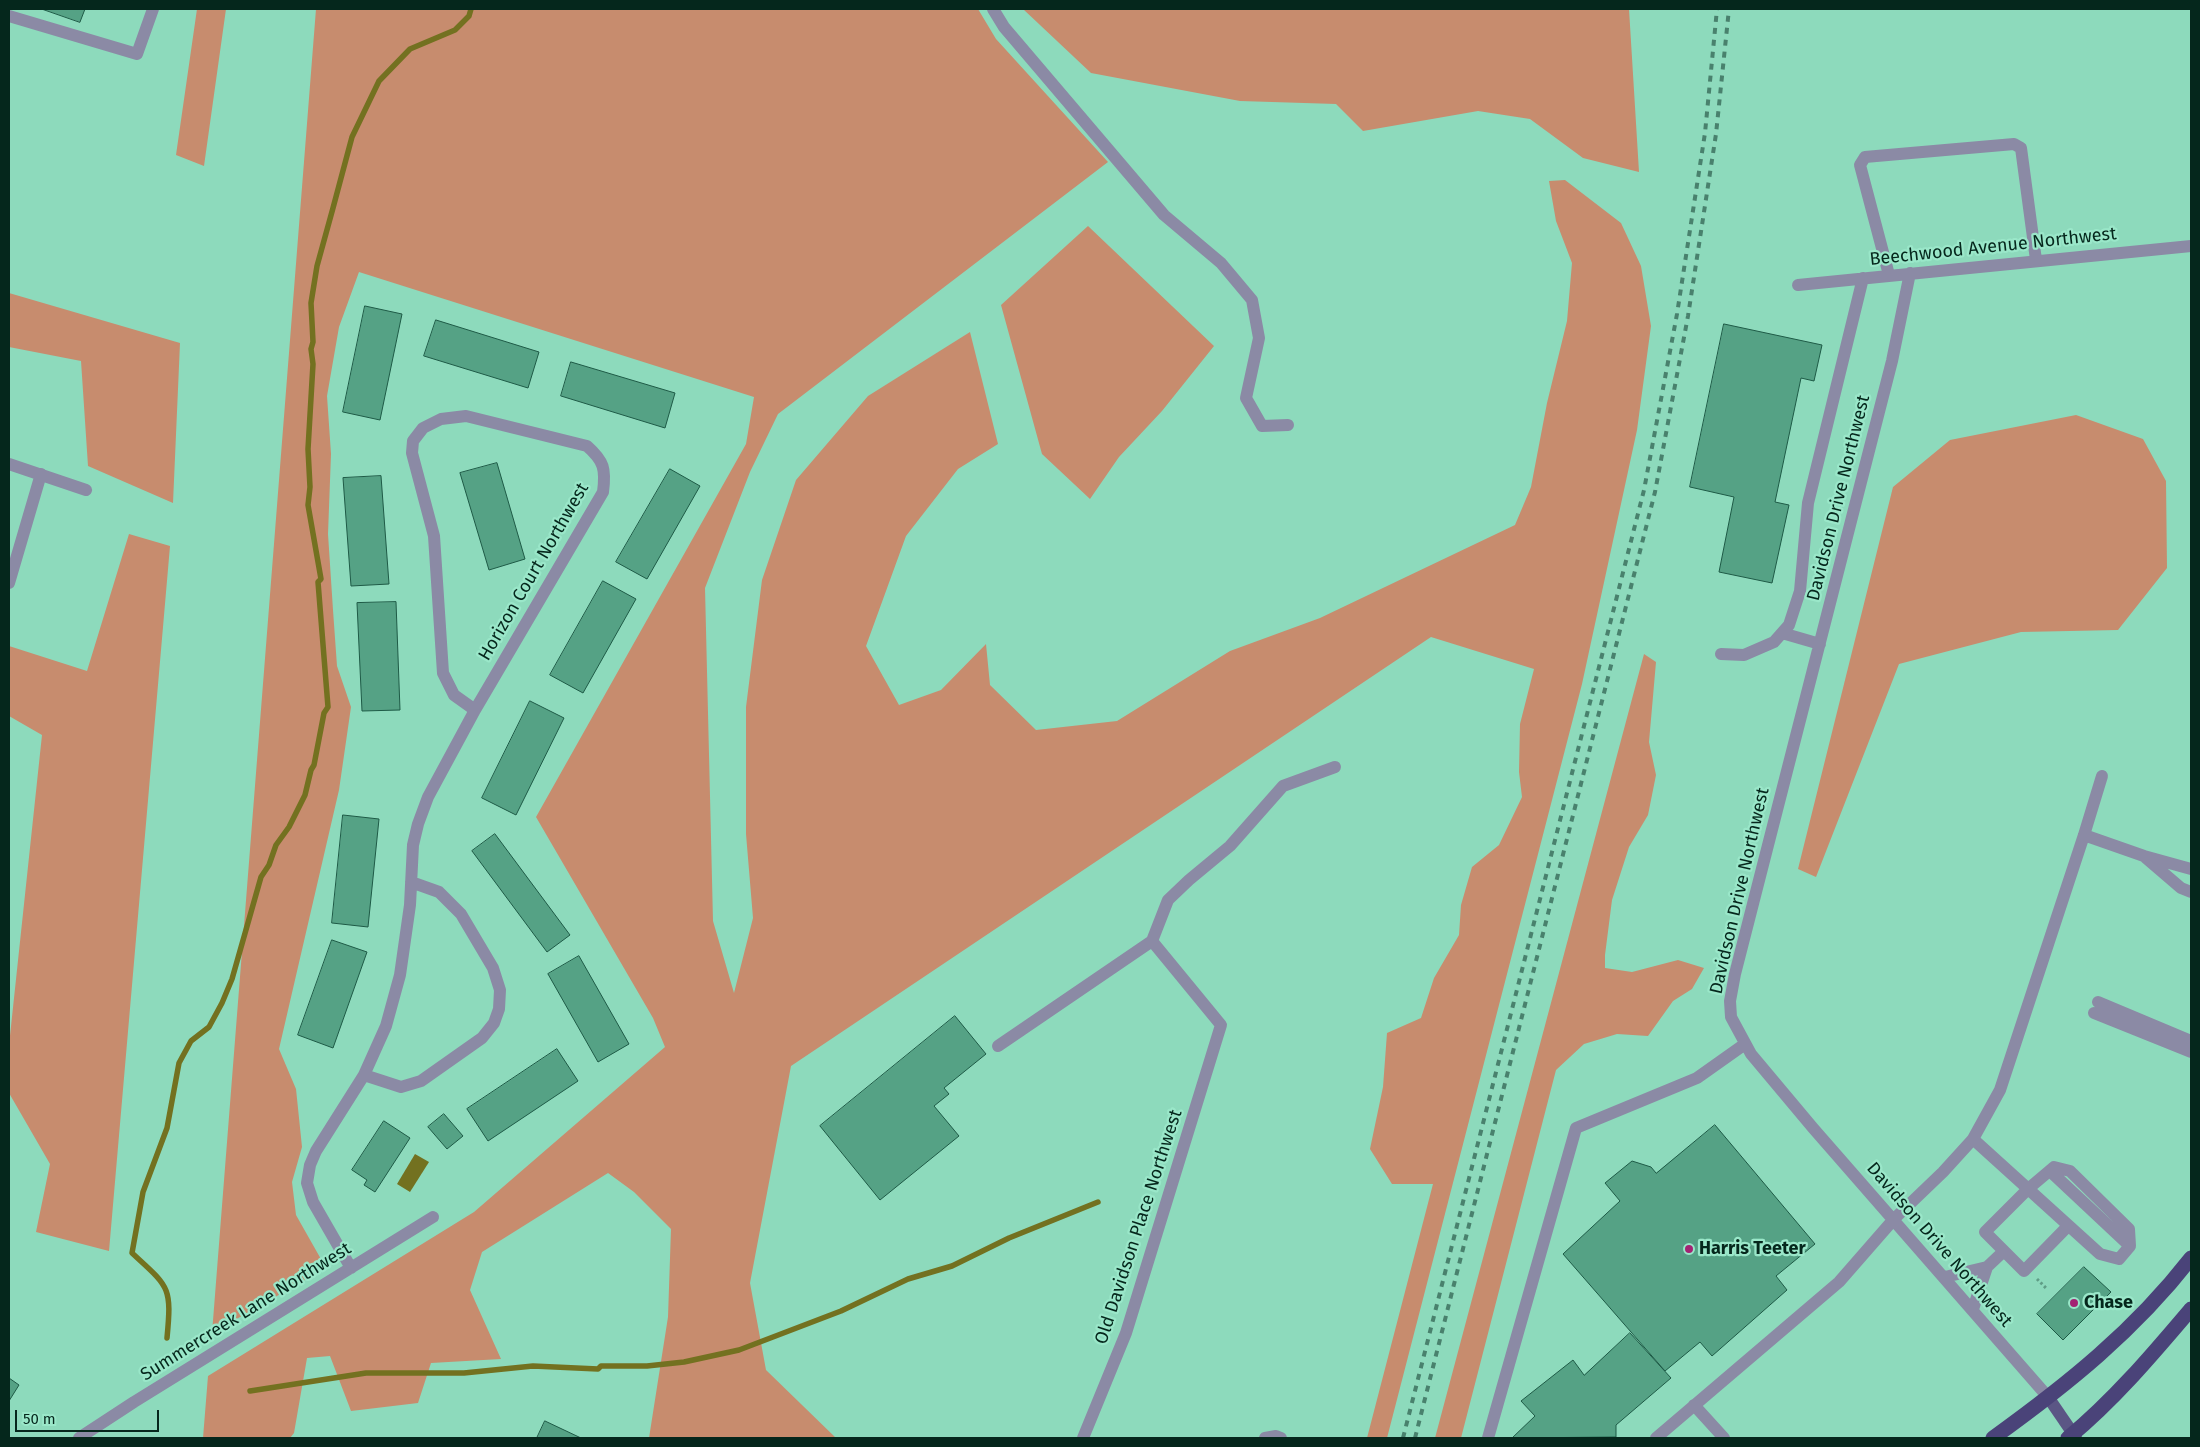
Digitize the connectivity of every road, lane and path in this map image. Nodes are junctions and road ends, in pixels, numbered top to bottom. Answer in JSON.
{"nodes":[{"id":1,"x":153,"y":9,"type":"edge"},
{"id":2,"x":993,"y":9,"type":"edge"},
{"id":3,"x":9,"y":16,"type":"edge"},
{"id":4,"x":2191,"y":246,"type":"edge"},
{"id":5,"x":2036,"y":260,"type":"junction"},
{"id":6,"x":1910,"y":273,"type":"junction"},
{"id":7,"x":1889,"y":275,"type":"junction"},
{"id":8,"x":1863,"y":278,"type":"junction"},
{"id":9,"x":1798,"y":285,"type":"dead end"},
{"id":10,"x":1288,"y":425,"type":"dead end"},
{"id":11,"x":9,"y":464,"type":"edge"},
{"id":12,"x":41,"y":474,"type":"junction"},
{"id":13,"x":86,"y":490,"type":"dead end"},
{"id":14,"x":9,"y":583,"type":"edge"},
{"id":15,"x":1782,"y":633,"type":"junction"},
{"id":16,"x":1820,"y":644,"type":"junction"},
{"id":17,"x":1721,"y":654,"type":"dead end"},
{"id":18,"x":475,"y":710,"type":"junction"},
{"id":19,"x":1335,"y":767,"type":"dead end"},
{"id":20,"x":2102,"y":776,"type":"dead end"},
{"id":21,"x":2084,"y":835,"type":"junction"},
{"id":22,"x":2144,"y":856,"type":"junction"},
{"id":23,"x":2191,"y":869,"type":"edge"},
{"id":24,"x":411,"y":882,"type":"junction"},
{"id":25,"x":2191,"y":892,"type":"edge"},
{"id":26,"x":1152,"y":941,"type":"junction"},
{"id":27,"x":2191,"y":1041,"type":"edge"},
{"id":28,"x":1745,"y":1044,"type":"junction"},
{"id":29,"x":998,"y":1046,"type":"dead end"},
{"id":30,"x":2191,"y":1052,"type":"edge"},
{"id":31,"x":364,"y":1075,"type":"junction"},
{"id":32,"x":1973,"y":1139,"type":"junction"},
{"id":33,"x":2028,"y":1189,"type":"junction"},
{"id":34,"x":434,"y":1217,"type":"dead end"},
{"id":35,"x":1894,"y":1219,"type":"junction"},
{"id":36,"x":2068,"y":1226,"type":"junction"},
{"id":37,"x":2004,"y":1251,"type":"junction"},
{"id":38,"x":2191,"y":1259,"type":"edge"},
{"id":39,"x":1987,"y":1267,"type":"junction"},
{"id":40,"x":351,"y":1268,"type":"junction"},
{"id":41,"x":1944,"y":1277,"type":"junction"},
{"id":42,"x":1973,"y":1309,"type":"junction"},
{"id":43,"x":2191,"y":1309,"type":"edge"},
{"id":44,"x":2048,"y":1397,"type":"junction"},
{"id":45,"x":1694,"y":1405,"type":"junction"},
{"id":46,"x":2072,"y":1437,"type":"edge"},
{"id":47,"x":79,"y":1438,"type":"edge"},
{"id":48,"x":1083,"y":1438,"type":"edge"},
{"id":49,"x":1266,"y":1438,"type":"edge"},
{"id":50,"x":1281,"y":1438,"type":"edge"},
{"id":51,"x":1488,"y":1438,"type":"edge"},
{"id":52,"x":1656,"y":1438,"type":"edge"},
{"id":53,"x":1724,"y":1438,"type":"edge"},
{"id":54,"x":1993,"y":1438,"type":"edge"}],
"edges":[{"from":1,"to":3,"type":"street"},
{"from":2,"to":10,"type":"street"},
{"from":4,"to":5,"type":"street","name":"Beechwood Avenue Northwest"},
{"from":5,"to":6,"type":"street","name":"Beechwood Avenue Northwest"},
{"from":5,"to":7,"type":"street"},
{"from":6,"to":7,"type":"street","name":"Beechwood Avenue Northwest"},
{"from":6,"to":16,"type":"street","name":"Davidson Drive Northwest"},
{"from":7,"to":8,"type":"street","name":"Beechwood Avenue Northwest"},
{"from":8,"to":9,"type":"street","name":"Beechwood Avenue Northwest"},
{"from":8,"to":15,"type":"street"},
{"from":11,"to":12,"type":"street"},
{"from":12,"to":13,"type":"street"},
{"from":12,"to":14,"type":"street"},
{"from":15,"to":16,"type":"street"},
{"from":15,"to":17,"type":"street"},
{"from":16,"to":28,"type":"street","name":"Davidson Drive Northwest"},
{"from":18,"to":18,"type":"street","name":"Horizon Court Northwest"},
{"from":18,"to":24,"type":"street","name":"Horizon Court Northwest"},
{"from":19,"to":26,"type":"street"},
{"from":20,"to":21,"type":"street"},
{"from":21,"to":22,"type":"street"},
{"from":21,"to":32,"type":"street"},
{"from":22,"to":23,"type":"street"},
{"from":22,"to":25,"type":"street"},
{"from":24,"to":31,"type":"street","name":"Horizon Court Northwest"},
{"from":24,"to":31,"type":"street"},
{"from":26,"to":29,"type":"street"},
{"from":26,"to":48,"type":"street","name":"Old Davidson Place Northwest"},
{"from":27,"to":30,"type":"street"},
{"from":28,"to":35,"type":"street","name":"Davidson Drive Northwest"},
{"from":28,"to":51,"type":"street"},
{"from":31,"to":40,"type":"street","name":"Horizon Court Northwest"},
{"from":32,"to":33,"type":"street"},
{"from":32,"to":35,"type":"street"},
{"from":33,"to":36,"type":"street"},
{"from":33,"to":36,"type":"street"},
{"from":33,"to":37,"type":"street"},
{"from":34,"to":40,"type":"street","name":"Summercreek Lane Northwest"},
{"from":35,"to":41,"type":"street","name":"Davidson Drive Northwest"},
{"from":35,"to":45,"type":"street"},
{"from":36,"to":37,"type":"street"},
{"from":37,"to":39,"type":"street"},
{"from":38,"to":44,"type":"highway"},
{"from":39,"to":41,"type":"street"},
{"from":39,"to":42,"type":"street"},
{"from":40,"to":47,"type":"street","name":"Summercreek Lane Northwest"},
{"from":41,"to":42,"type":"street","name":"Davidson Drive Northwest"},
{"from":42,"to":44,"type":"street","name":"Davidson Drive Northwest"},
{"from":43,"to":46,"type":"highway"},
{"from":44,"to":46,"type":"main road","name":"Davidson Drive Northwest"},
{"from":44,"to":54,"type":"highway"},
{"from":45,"to":52,"type":"street"},
{"from":45,"to":53,"type":"street"},
{"from":49,"to":50,"type":"street"}]}
